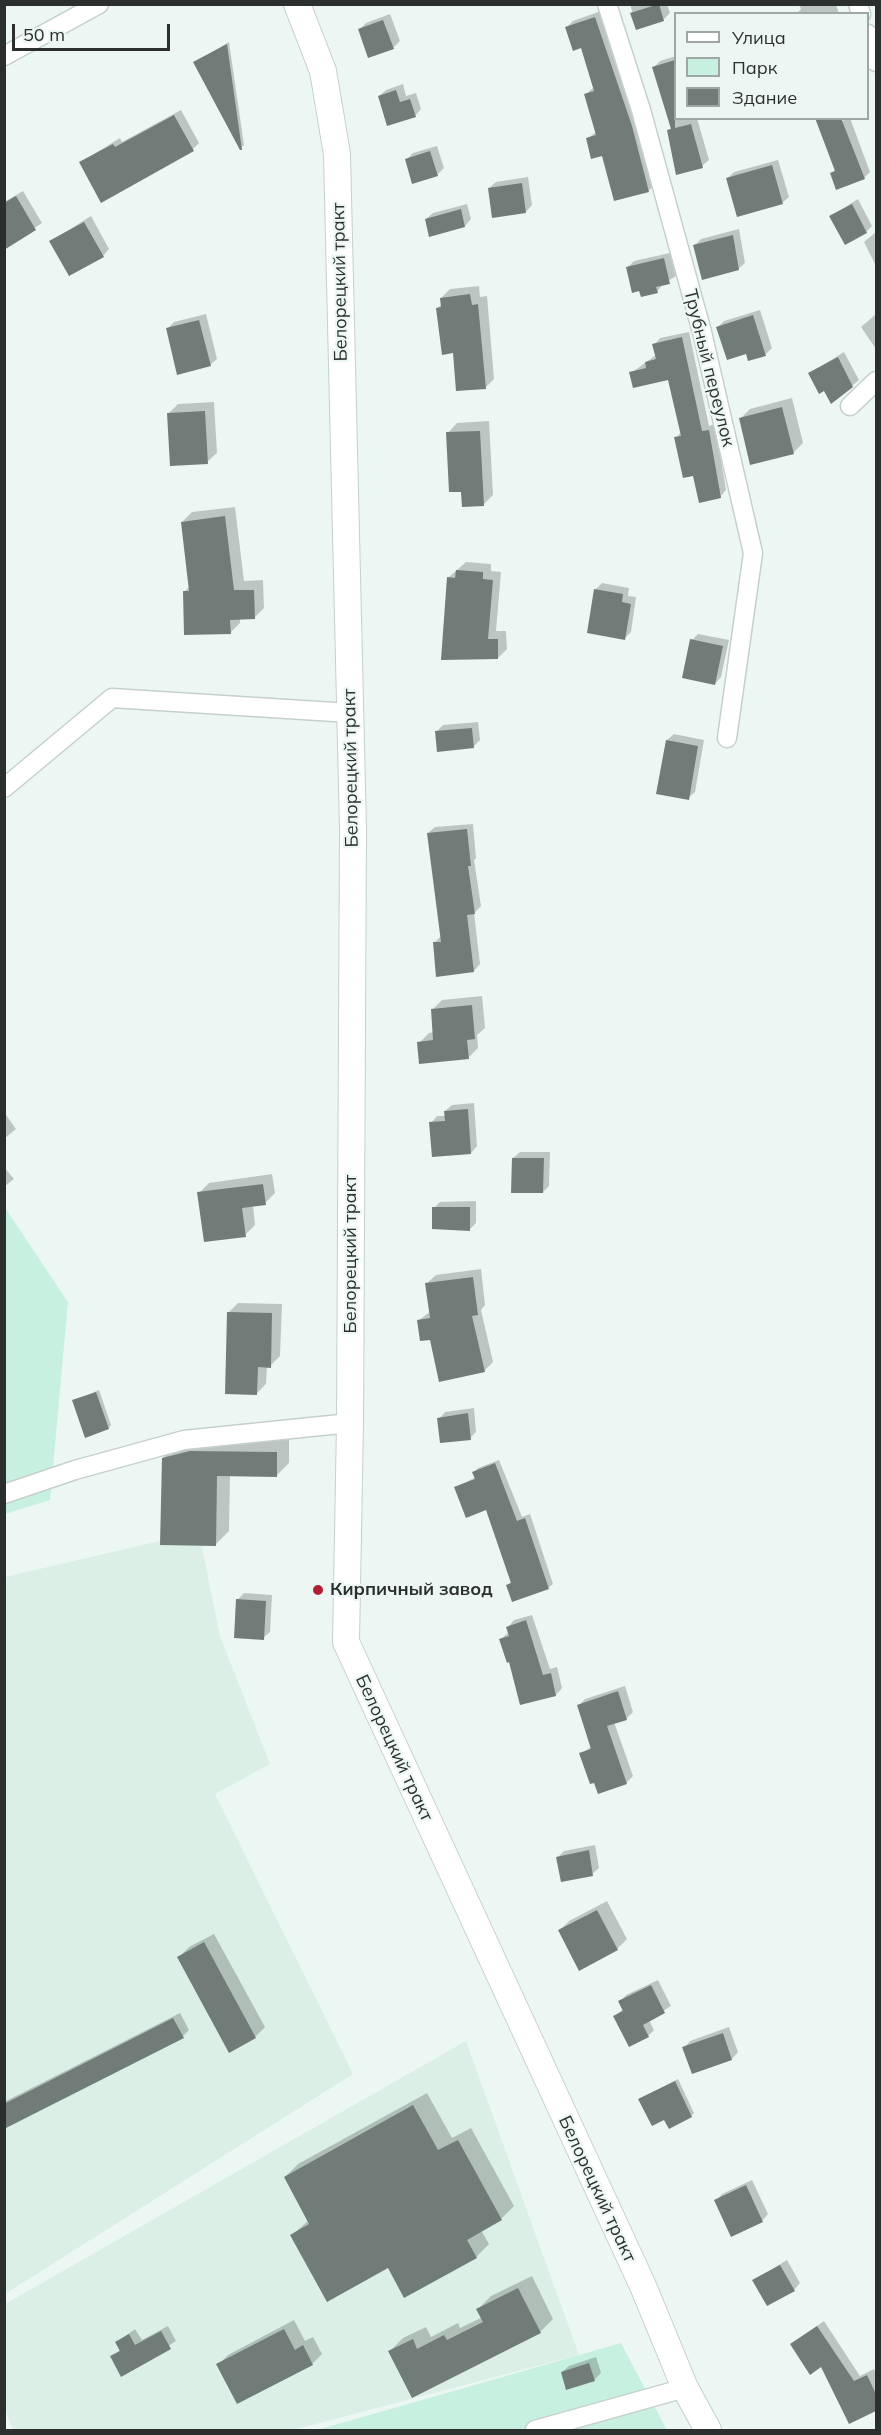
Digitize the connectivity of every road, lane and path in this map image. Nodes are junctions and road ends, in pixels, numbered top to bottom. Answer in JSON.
{"nodes":[{"id":1,"x":99,"y":4,"type":"edge"},
{"id":2,"x":297,"y":4,"type":"edge"},
{"id":3,"x":607,"y":4,"type":"edge"},
{"id":4,"x":869,"y":40,"type":"edge"},
{"id":5,"x":4,"y":56,"type":"edge"},
{"id":6,"x":876,"y":62,"type":"edge"},
{"id":7,"x":876,"y":381,"type":"edge"},
{"id":8,"x":850,"y":406,"type":"dead end"},
{"id":9,"x":350,"y":713,"type":"junction"},
{"id":10,"x":727,"y":738,"type":"dead end"},
{"id":11,"x":4,"y":788,"type":"edge"},
{"id":12,"x":350,"y":1423,"type":"junction"},
{"id":13,"x":4,"y":1494,"type":"edge"},
{"id":14,"x":685,"y":2388,"type":"junction"},
{"id":15,"x":535,"y":2430,"type":"edge"},
{"id":16,"x":708,"y":2430,"type":"edge"}],
"edges":[{"from":1,"to":5,"type":"street"},
{"from":2,"to":9,"type":"street","name":"Белорецкий тракт"},
{"from":3,"to":10,"type":"street","name":"Трубный переулок"},
{"from":4,"to":6,"type":"street"},
{"from":7,"to":8,"type":"street"},
{"from":9,"to":11,"type":"street"},
{"from":9,"to":12,"type":"street","name":"Белорецкий тракт"},
{"from":12,"to":13,"type":"street"},
{"from":12,"to":14,"type":"street","name":"Белорецкий тракт"},
{"from":14,"to":15,"type":"street"},
{"from":14,"to":16,"type":"street","name":"Белорецкий тракт"}]}
